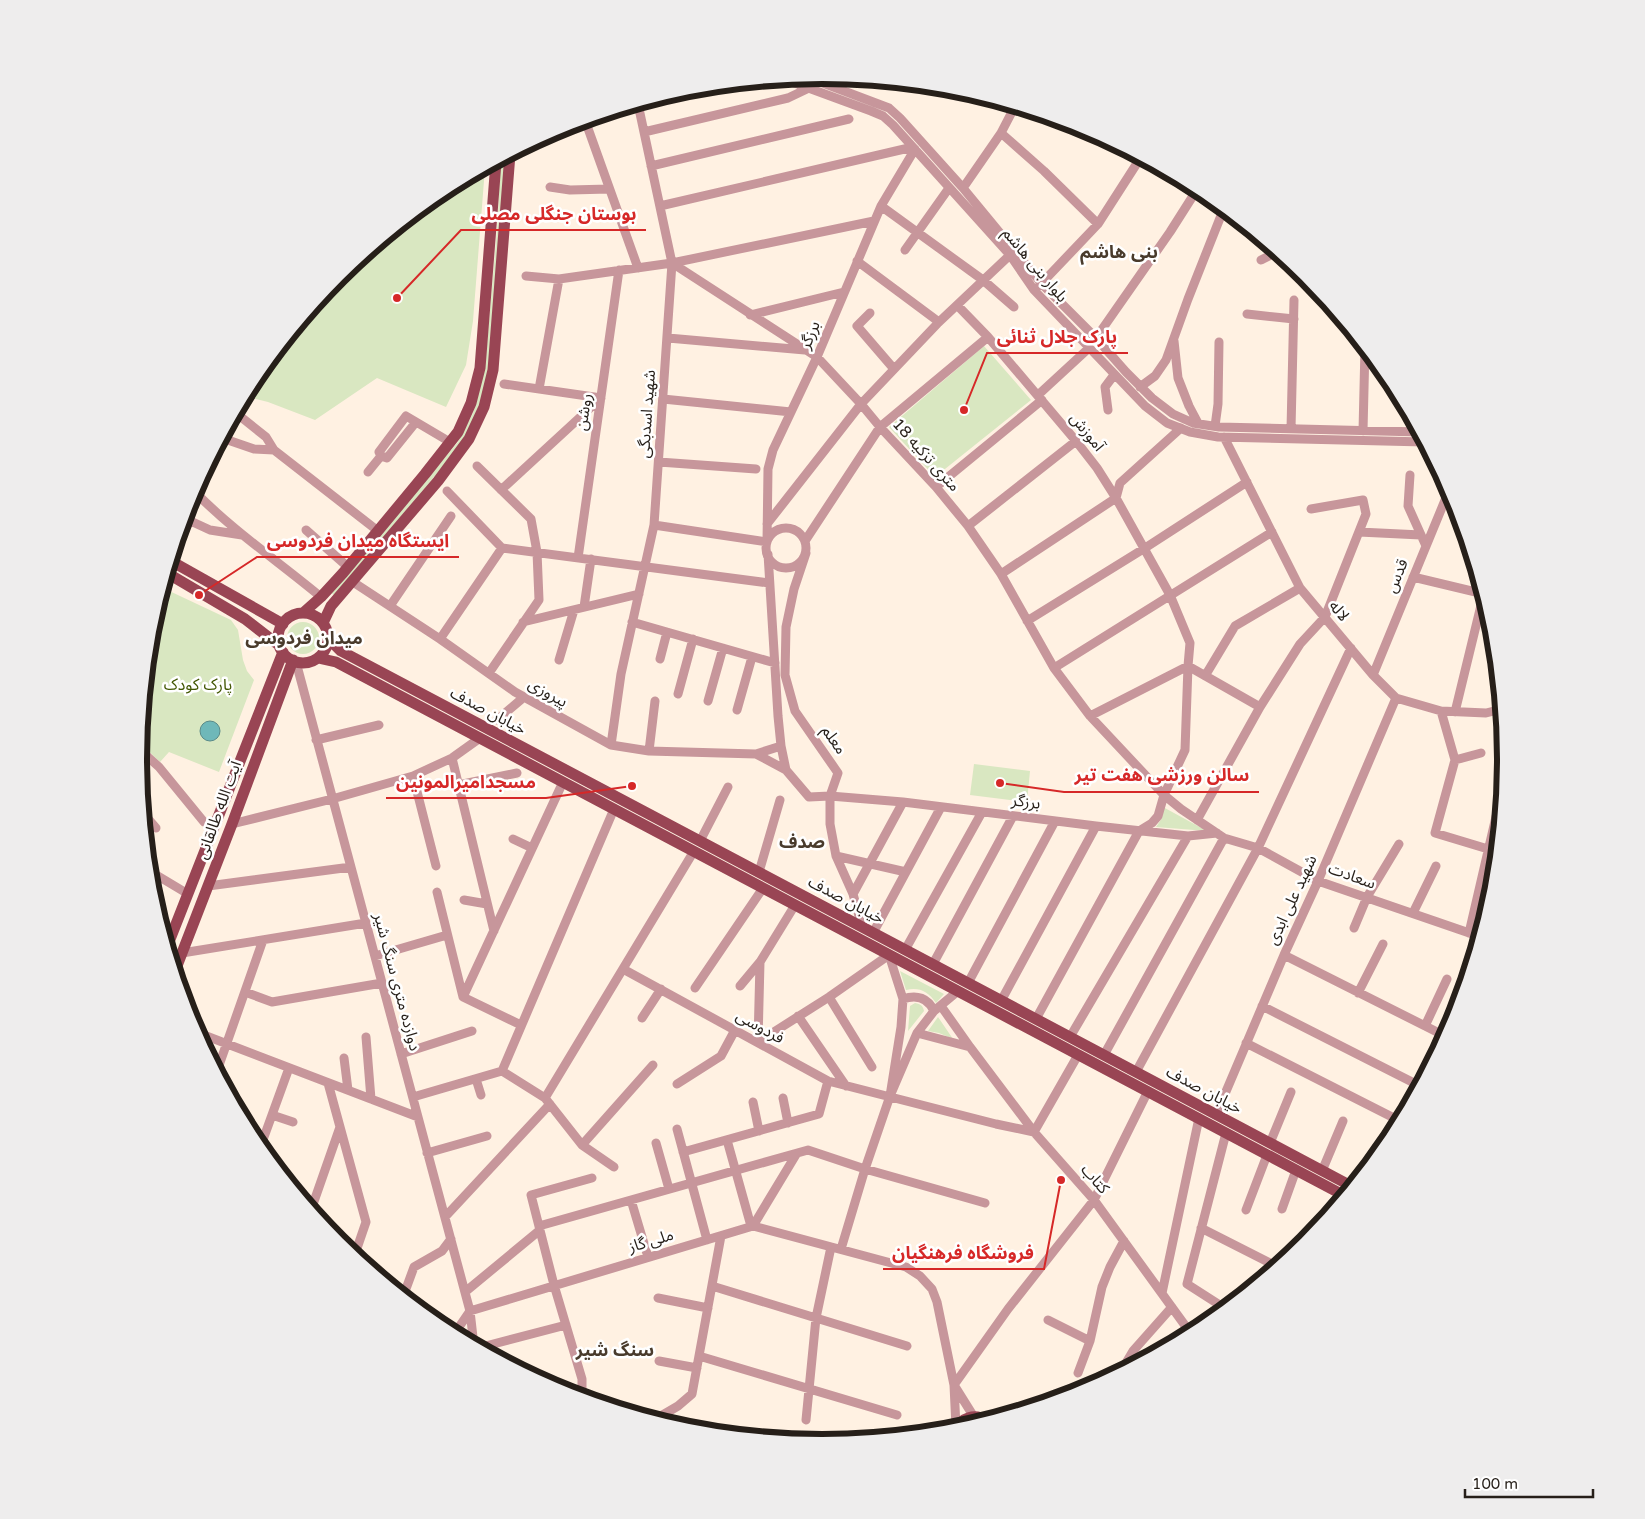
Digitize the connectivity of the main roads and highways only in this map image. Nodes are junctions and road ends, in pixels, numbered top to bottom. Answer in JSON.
{"nodes":[{"id":1,"x":509,"y":161,"type":"edge"},
{"id":2,"x":496,"y":168,"type":"edge"},
{"id":3,"x":177,"y":563,"type":"edge"},
{"id":4,"x":173,"y":576,"type":"edge"},
{"id":5,"x":303,"y":613,"type":"junction"},
{"id":6,"x":323,"y":623,"type":"junction"},
{"id":7,"x":283,"y":624,"type":"junction"},
{"id":8,"x":328,"y":638,"type":"junction"},
{"id":9,"x":281,"y":649,"type":"junction"},
{"id":10,"x":318,"y":658,"type":"junction"},
{"id":11,"x":294,"y":661,"type":"junction"},
{"id":12,"x":697,"y":846,"type":"junction"},
{"id":13,"x":171,"y":938,"type":"edge"},
{"id":14,"x":178,"y":962,"type":"edge"},
{"id":15,"x":1348,"y":1184,"type":"edge"},
{"id":16,"x":1340,"y":1194,"type":"edge"},
{"id":17,"x":975,"y":1417,"type":"edge"},
{"id":18,"x":962,"y":1420,"type":"edge"}],
"edges":[{"from":1,"to":6,"type":"main road"},
{"from":2,"to":5,"type":"main road"},
{"from":3,"to":7,"type":"main road"},
{"from":4,"to":9,"type":"main road"},
{"from":5,"to":6,"type":"main road"},
{"from":5,"to":7,"type":"main road"},
{"from":6,"to":8,"type":"main road"},
{"from":7,"to":9,"type":"main road"},
{"from":8,"to":10,"type":"main road"},
{"from":8,"to":12,"type":"main road","name":"خیابان صدف"},
{"from":9,"to":11,"type":"main road"},
{"from":9,"to":13,"type":"main road","name":"آیت الله طالقانی"},
{"from":10,"to":11,"type":"main road"},
{"from":10,"to":12,"type":"main road","name":"خیابان صدف"},
{"from":11,"to":14,"type":"main road","name":"آیت الله طالقانی"},
{"from":12,"to":15,"type":"main road","name":"خیابان صدف"},
{"from":12,"to":16,"type":"main road","name":"خیابان صدف"},
{"from":17,"to":18,"type":"main road"}]}
